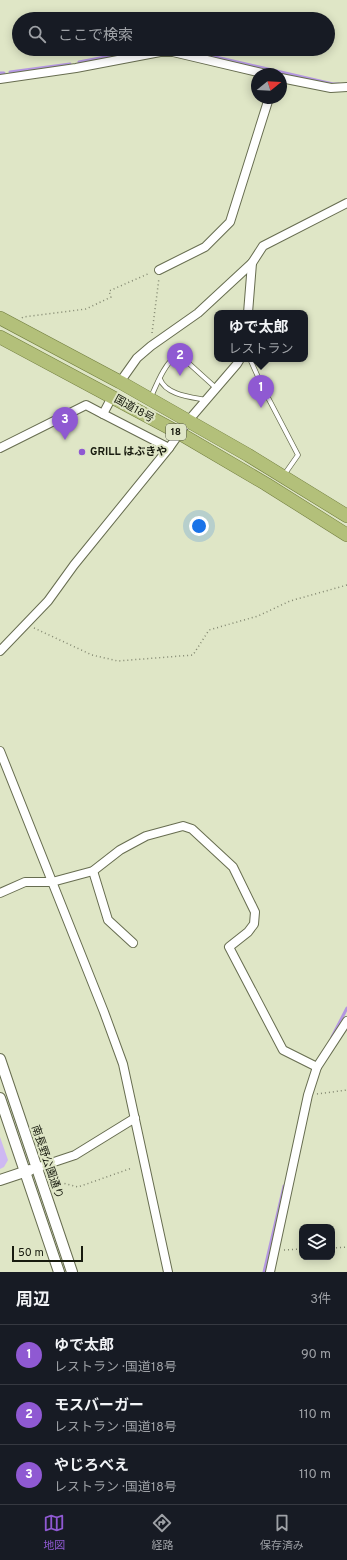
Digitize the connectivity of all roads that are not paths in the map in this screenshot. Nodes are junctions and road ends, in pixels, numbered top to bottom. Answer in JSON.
{"nodes":[{"id":1,"x":139,"y":56,"type":"edge"},
{"id":2,"x":190,"y":56,"type":"edge"},
{"id":3,"x":251,"y":70,"type":"edge"},
{"id":4,"x":0,"y":79,"type":"edge"},
{"id":5,"x":287,"y":79,"type":"edge"},
{"id":6,"x":347,"y":87,"type":"edge"},
{"id":7,"x":267,"y":104,"type":"edge"},
{"id":8,"x":347,"y":203,"type":"edge"},
{"id":9,"x":252,"y":263,"type":"junction"},
{"id":10,"x":160,"y":270,"type":"road end"},
{"id":11,"x":248,"y":310,"type":"edge"},
{"id":12,"x":0,"y":318,"type":"edge"},
{"id":13,"x":0,"y":337,"type":"edge"},
{"id":14,"x":238,"y":362,"type":"edge"},
{"id":15,"x":251,"y":362,"type":"edge"},
{"id":16,"x":160,"y":379,"type":"junction"},
{"id":17,"x":120,"y":382,"type":"junction"},
{"id":18,"x":216,"y":388,"type":"junction"},
{"id":19,"x":112,"y":397,"type":"junction"},
{"id":20,"x":149,"y":399,"type":"junction"},
{"id":21,"x":206,"y":400,"type":"junction"},
{"id":22,"x":103,"y":414,"type":"junction"},
{"id":23,"x":188,"y":421,"type":"junction"},
{"id":24,"x":179,"y":434,"type":"junction"},
{"id":25,"x":0,"y":448,"type":"edge"},
{"id":26,"x":169,"y":448,"type":"junction"},
{"id":27,"x":283,"y":476,"type":"junction"},
{"id":28,"x":347,"y":516,"type":"edge"},
{"id":29,"x":347,"y":535,"type":"edge"},
{"id":30,"x":0,"y":651,"type":"edge"},
{"id":31,"x":0,"y":752,"type":"edge"},
{"id":32,"x":93,"y":871,"type":"junction"},
{"id":33,"x":52,"y":882,"type":"junction"},
{"id":34,"x":0,"y":893,"type":"edge"},
{"id":35,"x":134,"y":942,"type":"dead end"},
{"id":36,"x":347,"y":1020,"type":"edge"},
{"id":37,"x":0,"y":1059,"type":"edge"},
{"id":38,"x":317,"y":1067,"type":"junction"},
{"id":39,"x":0,"y":1098,"type":"edge"},
{"id":40,"x":135,"y":1118,"type":"junction"},
{"id":41,"x":36,"y":1168,"type":"junction"},
{"id":42,"x":25,"y":1171,"type":"junction"},
{"id":43,"x":0,"y":1180,"type":"edge"},
{"id":44,"x":59,"y":1272,"type":"edge"},
{"id":45,"x":72,"y":1272,"type":"edge"},
{"id":46,"x":168,"y":1272,"type":"edge"},
{"id":47,"x":270,"y":1272,"type":"edge"}],
"edges":[{"from":1,"to":4,"type":"street"},
{"from":2,"to":3,"type":"street"},
{"from":5,"to":6,"type":"street"},
{"from":7,"to":10,"type":"street"},
{"from":8,"to":9,"type":"street"},
{"from":9,"to":11,"type":"street"},
{"from":9,"to":17,"type":"street"},
{"from":12,"to":17,"type":"highway","name":"国道18号","number":"18"},
{"from":13,"to":19,"type":"highway","name":"国道18号","number":"18"},
{"from":14,"to":18,"type":"street"},
{"from":15,"to":27,"type":"lane"},
{"from":16,"to":18,"type":"lane"},
{"from":16,"to":20,"type":"lane"},
{"from":16,"to":21,"type":"lane"},
{"from":17,"to":20,"type":"highway","name":"国道18号","number":"18"},
{"from":18,"to":21,"type":"street"},
{"from":19,"to":22,"type":"street"},
{"from":19,"to":24,"type":"highway","name":"国道18号","number":"18"},
{"from":20,"to":23,"type":"highway","name":"国道18号","number":"18"},
{"from":21,"to":23,"type":"street"},
{"from":22,"to":25,"type":"street"},
{"from":22,"to":26,"type":"street"},
{"from":23,"to":24,"type":"street"},
{"from":23,"to":27,"type":"highway","name":"国道18号","number":"18"},
{"from":24,"to":26,"type":"street"},
{"from":24,"to":29,"type":"highway","name":"国道18号","number":"18"},
{"from":26,"to":30,"type":"street"},
{"from":27,"to":28,"type":"highway","name":"国道18号","number":"18"},
{"from":31,"to":33,"type":"street"},
{"from":32,"to":33,"type":"street"},
{"from":32,"to":35,"type":"street"},
{"from":32,"to":38,"type":"street"},
{"from":33,"to":34,"type":"street"},
{"from":33,"to":40,"type":"street"},
{"from":36,"to":38,"type":"street"},
{"from":37,"to":41,"type":"street","name":"南長野公園通り"},
{"from":38,"to":47,"type":"street"},
{"from":39,"to":42,"type":"street"},
{"from":40,"to":41,"type":"street"},
{"from":40,"to":46,"type":"street"},
{"from":41,"to":42,"type":"street"},
{"from":41,"to":45,"type":"street","name":"南長野公園通り"},
{"from":42,"to":43,"type":"street"},
{"from":42,"to":44,"type":"street"}]}
